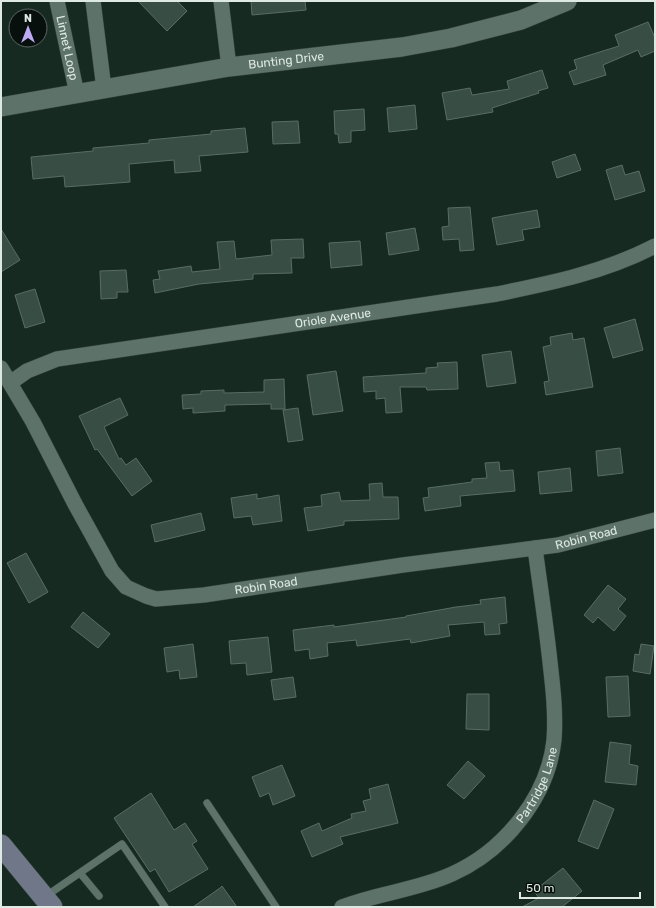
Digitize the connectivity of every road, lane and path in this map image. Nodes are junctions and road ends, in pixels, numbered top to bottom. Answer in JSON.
{"nodes":[{"id":1,"x":57,"y":1,"type":"edge"},
{"id":2,"x":94,"y":1,"type":"edge"},
{"id":3,"x":222,"y":1,"type":"edge"},
{"id":4,"x":567,"y":1,"type":"edge"},
{"id":5,"x":229,"y":67,"type":"junction"},
{"id":6,"x":104,"y":90,"type":"junction"},
{"id":7,"x":77,"y":94,"type":"junction"},
{"id":8,"x":1,"y":107,"type":"edge"},
{"id":9,"x":655,"y":246,"type":"edge"},
{"id":10,"x":1,"y":368,"type":"edge"},
{"id":11,"x":10,"y":383,"type":"junction"},
{"id":12,"x":655,"y":520,"type":"edge"},
{"id":13,"x":536,"y":548,"type":"junction"},
{"id":14,"x":207,"y":803,"type":"dead end"},
{"id":15,"x":1,"y":845,"type":"edge"},
{"id":16,"x":80,"y":873,"type":"junction"},
{"id":17,"x":99,"y":896,"type":"dead end"},
{"id":18,"x":48,"y":902,"type":"edge"},
{"id":19,"x":165,"y":907,"type":"edge"},
{"id":20,"x":276,"y":907,"type":"edge"},
{"id":21,"x":342,"y":907,"type":"edge"}],
"edges":[{"from":1,"to":7,"type":"street","name":"Linnet Loop"},
{"from":2,"to":6,"type":"street"},
{"from":3,"to":5,"type":"street"},
{"from":4,"to":5,"type":"street","name":"Bunting Drive"},
{"from":5,"to":6,"type":"street","name":"Bunting Drive"},
{"from":6,"to":7,"type":"street","name":"Bunting Drive"},
{"from":7,"to":8,"type":"street","name":"Bunting Drive"},
{"from":9,"to":11,"type":"street","name":"Oriole Avenue"},
{"from":10,"to":11,"type":"street","name":"Robin Road"},
{"from":11,"to":13,"type":"street","name":"Robin Road"},
{"from":12,"to":13,"type":"street","name":"Robin Road"},
{"from":13,"to":21,"type":"street","name":"Partridge Lane"},
{"from":14,"to":20,"type":"lane"},
{"from":15,"to":18,"type":"main road"},
{"from":16,"to":17,"type":"lane"},
{"from":16,"to":18,"type":"lane"},
{"from":16,"to":19,"type":"lane"}]}
